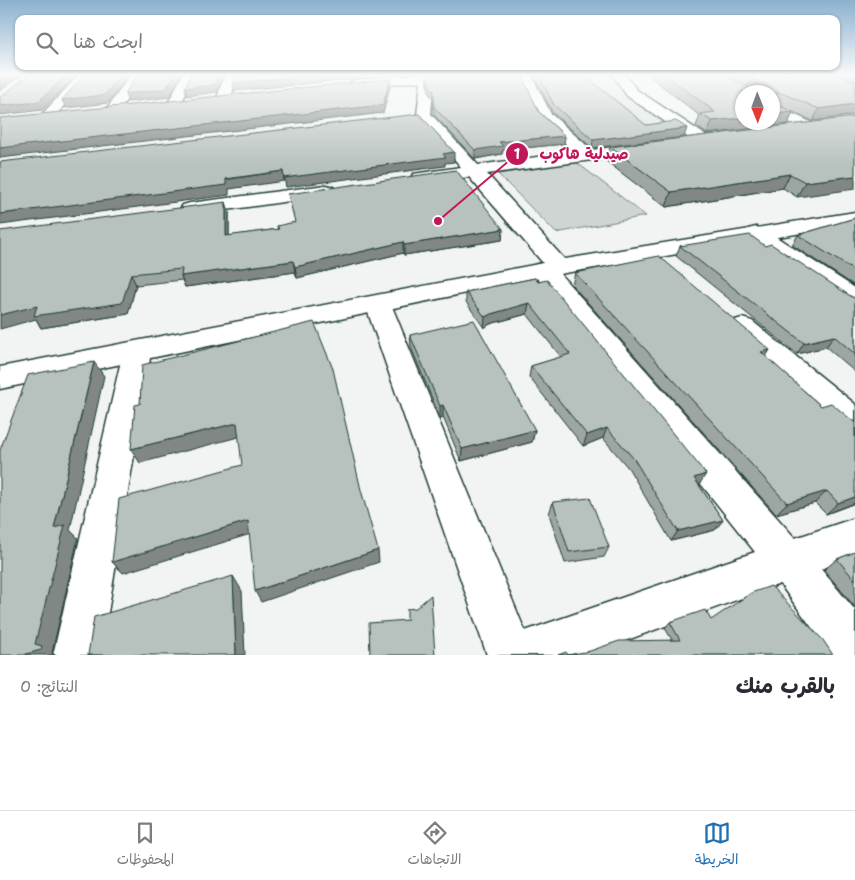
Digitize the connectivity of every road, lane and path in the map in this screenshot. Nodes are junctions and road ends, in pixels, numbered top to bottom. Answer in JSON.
{"nodes":[{"id":1,"x":55,"y":105,"type":"edge"},
{"id":2,"x":112,"y":105,"type":"edge"},
{"id":3,"x":157,"y":105,"type":"edge"},
{"id":4,"x":161,"y":105,"type":"edge"},
{"id":5,"x":425,"y":105,"type":"edge"},
{"id":6,"x":540,"y":105,"type":"edge"},
{"id":7,"x":649,"y":105,"type":"edge"},
{"id":8,"x":131,"y":108,"type":"edge"},
{"id":9,"x":780,"y":111,"type":"edge"},
{"id":10,"x":66,"y":115,"type":"edge"},
{"id":11,"x":424,"y":115,"type":"junction"},
{"id":12,"x":404,"y":117,"type":"edge"},
{"id":13,"x":782,"y":131,"type":"edge"},
{"id":14,"x":724,"y":138,"type":"edge"},
{"id":15,"x":704,"y":141,"type":"junction"},
{"id":16,"x":587,"y":155,"type":"junction"},
{"id":17,"x":472,"y":170,"type":"junction"},
{"id":18,"x":398,"y":182,"type":"edge"},
{"id":19,"x":340,"y":189,"type":"edge"},
{"id":20,"x":175,"y":211,"type":"edge"},
{"id":21,"x":853,"y":220,"type":"edge"},
{"id":22,"x":756,"y":234,"type":"junction"},
{"id":23,"x":653,"y":251,"type":"junction"},
{"id":24,"x":552,"y":268,"type":"junction"},
{"id":25,"x":675,"y":270,"type":"edge"},
{"id":26,"x":855,"y":300,"type":"edge"},
{"id":27,"x":378,"y":304,"type":"junction"},
{"id":28,"x":720,"y":308,"type":"edge"},
{"id":29,"x":137,"y":352,"type":"junction"},
{"id":30,"x":0,"y":378,"type":"edge"},
{"id":31,"x":855,"y":423,"type":"edge"},
{"id":32,"x":855,"y":537,"type":"edge"},
{"id":33,"x":788,"y":561,"type":"junction"},
{"id":34,"x":855,"y":646,"type":"edge"},
{"id":35,"x":77,"y":655,"type":"edge"},
{"id":36,"x":511,"y":655,"type":"edge"},
{"id":37,"x":522,"y":655,"type":"edge"}],
"edges":[{"from":1,"to":10,"type":"street"},
{"from":2,"to":8,"type":"street"},
{"from":3,"to":4,"type":"street"},
{"from":5,"to":11,"type":"street"},
{"from":6,"to":16,"type":"street"},
{"from":7,"to":15,"type":"street"},
{"from":9,"to":13,"type":"street"},
{"from":11,"to":12,"type":"street"},
{"from":11,"to":17,"type":"street"},
{"from":14,"to":15,"type":"street"},
{"from":15,"to":16,"type":"street"},
{"from":16,"to":17,"type":"street"},
{"from":17,"to":18,"type":"street"},
{"from":17,"to":24,"type":"street"},
{"from":19,"to":20,"type":"street"},
{"from":21,"to":22,"type":"street"},
{"from":22,"to":23,"type":"street"},
{"from":22,"to":26,"type":"street"},
{"from":23,"to":24,"type":"street"},
{"from":23,"to":25,"type":"street"},
{"from":24,"to":27,"type":"street"},
{"from":24,"to":33,"type":"street"},
{"from":27,"to":29,"type":"street"},
{"from":27,"to":36,"type":"street"},
{"from":28,"to":31,"type":"street"},
{"from":29,"to":30,"type":"street"},
{"from":29,"to":35,"type":"street"},
{"from":32,"to":33,"type":"street"},
{"from":33,"to":34,"type":"street"},
{"from":33,"to":37,"type":"street"}]}
